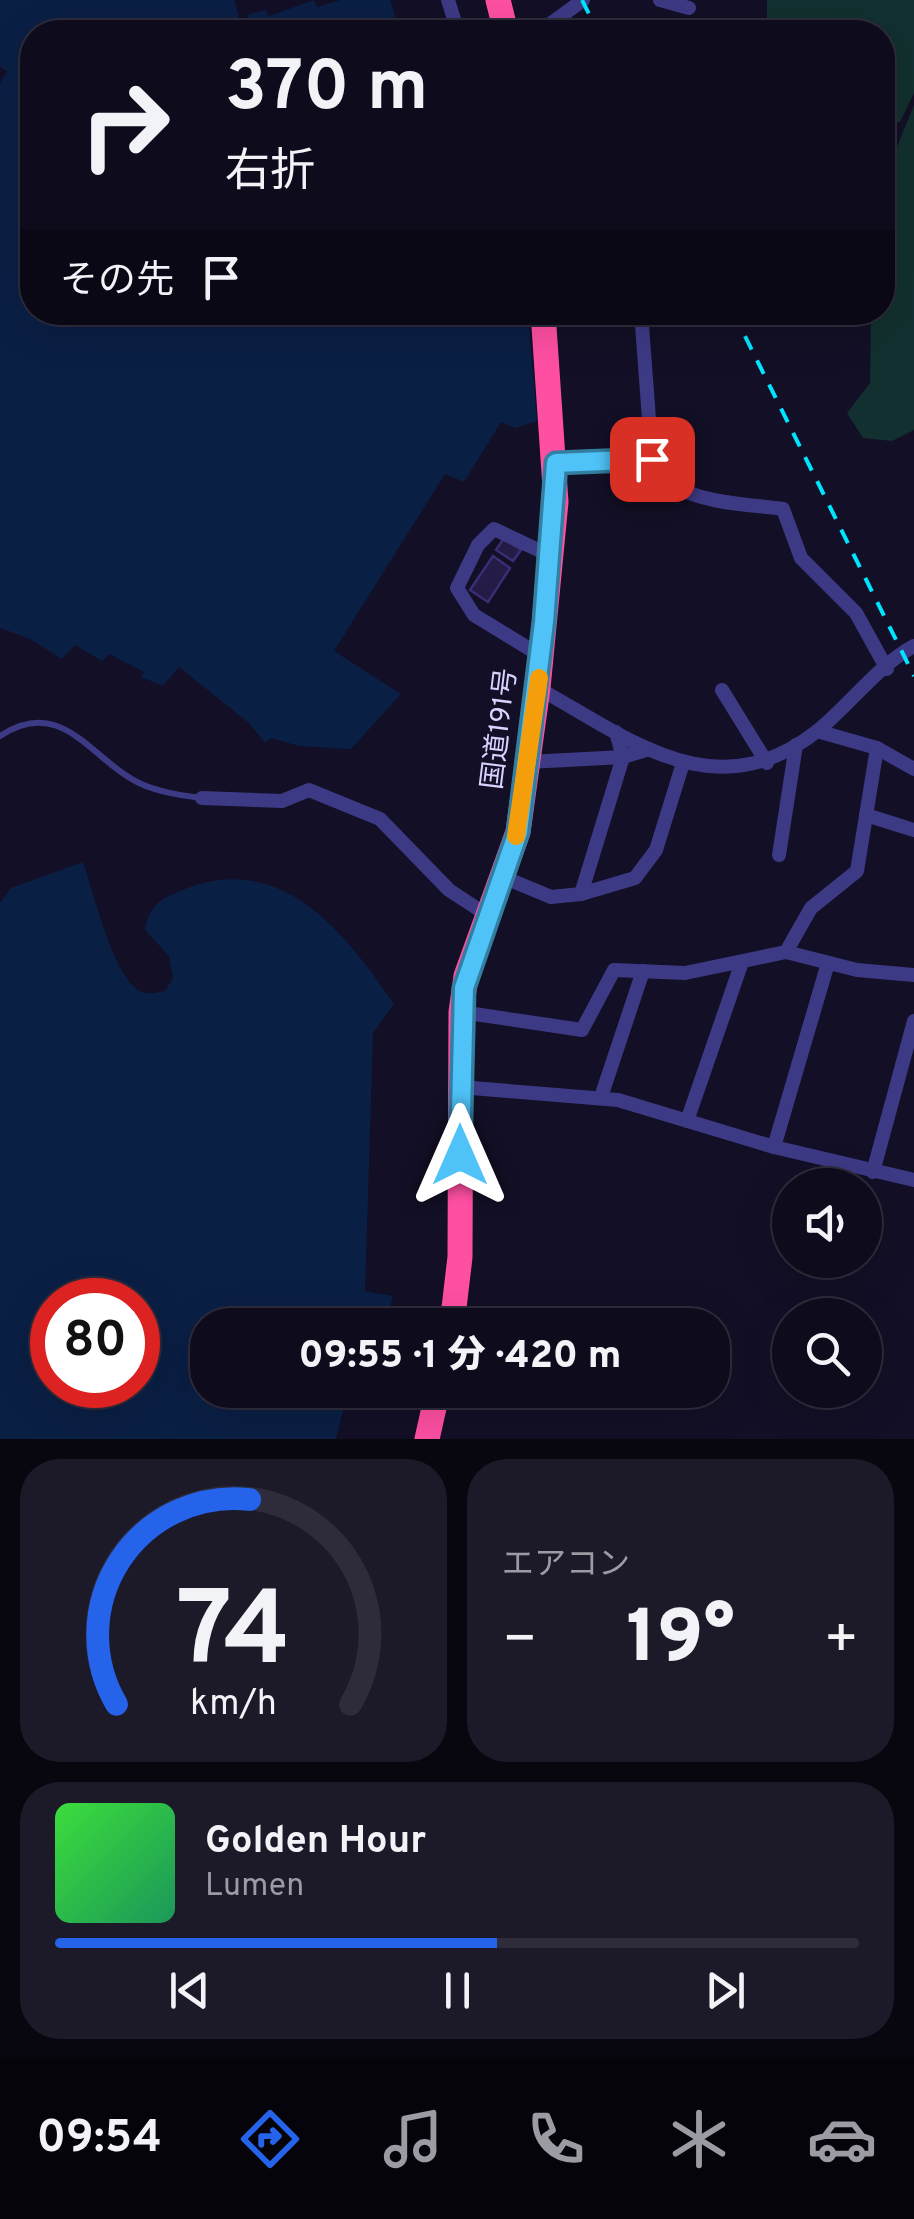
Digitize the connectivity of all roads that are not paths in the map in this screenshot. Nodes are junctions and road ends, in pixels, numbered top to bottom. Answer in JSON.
{"nodes":[{"id":1,"x":583,"y":0,"type":"edge"},
{"id":2,"x":660,"y":0,"type":"edge"},
{"id":3,"x":688,"y":8,"type":"dead end"},
{"id":4,"x":556,"y":20,"type":"edge"},
{"id":5,"x":545,"y":325,"type":"edge"},
{"id":6,"x":642,"y":325,"type":"edge"},
{"id":7,"x":652,"y":459,"type":"junction"},
{"id":8,"x":556,"y":463,"type":"junction"},
{"id":9,"x":551,"y":556,"type":"junction"},
{"id":10,"x":914,"y":646,"type":"edge"},
{"id":11,"x":541,"y":656,"type":"junction"},
{"id":12,"x":886,"y":668,"type":"junction"},
{"id":13,"x":538,"y":688,"type":"junction"},
{"id":14,"x":722,"y":690,"type":"dead end"},
{"id":15,"x":817,"y":731,"type":"junction"},
{"id":16,"x":616,"y":732,"type":"junction"},
{"id":17,"x":0,"y":736,"type":"edge"},
{"id":18,"x":796,"y":745,"type":"junction"},
{"id":19,"x":877,"y":748,"type":"junction"},
{"id":20,"x":649,"y":749,"type":"junction"},
{"id":21,"x":624,"y":757,"type":"junction"},
{"id":22,"x":528,"y":762,"type":"junction"},
{"id":23,"x":683,"y":763,"type":"junction"},
{"id":24,"x":767,"y":763,"type":"junction"},
{"id":25,"x":914,"y":769,"type":"edge"},
{"id":26,"x":202,"y":798,"type":"joint"},
{"id":27,"x":866,"y":815,"type":"junction"},
{"id":28,"x":914,"y":830,"type":"edge"},
{"id":29,"x":780,"y":855,"type":"dead end"},
{"id":30,"x":503,"y":877,"type":"junction"},
{"id":31,"x":581,"y":894,"type":"junction"},
{"id":32,"x":487,"y":915,"type":"junction"},
{"id":33,"x":786,"y":952,"type":"junction"},
{"id":34,"x":742,"y":962,"type":"junction"},
{"id":35,"x":828,"y":963,"type":"junction"},
{"id":36,"x":643,"y":971,"type":"junction"},
{"id":37,"x":914,"y":975,"type":"edge"},
{"id":38,"x":461,"y":1012,"type":"junction"},
{"id":39,"x":914,"y":1020,"type":"edge"},
{"id":40,"x":460,"y":1087,"type":"junction"},
{"id":41,"x":601,"y":1098,"type":"junction"},
{"id":42,"x":687,"y":1121,"type":"junction"},
{"id":43,"x":774,"y":1147,"type":"junction"},
{"id":44,"x":857,"y":1168,"type":"edge"},
{"id":45,"x":874,"y":1168,"type":"edge"},
{"id":46,"x":882,"y":1174,"type":"edge"},
{"id":47,"x":914,"y":1180,"type":"edge"},
{"id":48,"x":454,"y":1308,"type":"edge"},
{"id":49,"x":434,"y":1408,"type":"edge"},
{"id":50,"x":427,"y":1439,"type":"edge"}],
"edges":[{"from":1,"to":4,"type":"street"},
{"from":2,"to":3,"type":"street"},
{"from":5,"to":8,"type":"highway","name":"国道191号"},
{"from":6,"to":7,"type":"street"},
{"from":7,"to":8,"type":"street"},
{"from":7,"to":12,"type":"street"},
{"from":8,"to":9,"type":"highway","name":"国道191号"},
{"from":9,"to":11,"type":"highway","name":"国道191号"},
{"from":9,"to":11,"type":"street"},
{"from":10,"to":12,"type":"street"},
{"from":11,"to":13,"type":"highway","name":"国道191号"},
{"from":12,"to":15,"type":"street"},
{"from":13,"to":16,"type":"street"},
{"from":13,"to":22,"type":"highway","name":"国道191号"},
{"from":14,"to":24,"type":"street"},
{"from":15,"to":18,"type":"street"},
{"from":15,"to":19,"type":"street"},
{"from":16,"to":20,"type":"street"},
{"from":16,"to":21,"type":"street"},
{"from":17,"to":26,"type":"lane"},
{"from":18,"to":24,"type":"street"},
{"from":18,"to":29,"type":"street"},
{"from":19,"to":25,"type":"street"},
{"from":19,"to":27,"type":"street"},
{"from":20,"to":21,"type":"street"},
{"from":20,"to":23,"type":"street"},
{"from":21,"to":22,"type":"street"},
{"from":21,"to":31,"type":"street"},
{"from":22,"to":30,"type":"highway","name":"国道191号"},
{"from":23,"to":24,"type":"street"},
{"from":23,"to":31,"type":"street"},
{"from":26,"to":32,"type":"street"},
{"from":27,"to":28,"type":"street"},
{"from":27,"to":33,"type":"street"},
{"from":30,"to":31,"type":"street"},
{"from":30,"to":32,"type":"highway","name":"国道191号"},
{"from":32,"to":38,"type":"highway","name":"国道191号"},
{"from":33,"to":34,"type":"street"},
{"from":33,"to":35,"type":"street"},
{"from":34,"to":36,"type":"street"},
{"from":34,"to":42,"type":"street"},
{"from":35,"to":37,"type":"street"},
{"from":35,"to":43,"type":"street"},
{"from":36,"to":38,"type":"street"},
{"from":36,"to":41,"type":"street"},
{"from":38,"to":40,"type":"highway","name":"国道191号"},
{"from":39,"to":45,"type":"street"},
{"from":40,"to":41,"type":"street"},
{"from":40,"to":48,"type":"highway","name":"国道191号"},
{"from":41,"to":42,"type":"street"},
{"from":42,"to":43,"type":"street"},
{"from":43,"to":44,"type":"street"},
{"from":46,"to":47,"type":"street"},
{"from":49,"to":50,"type":"highway"}]}
